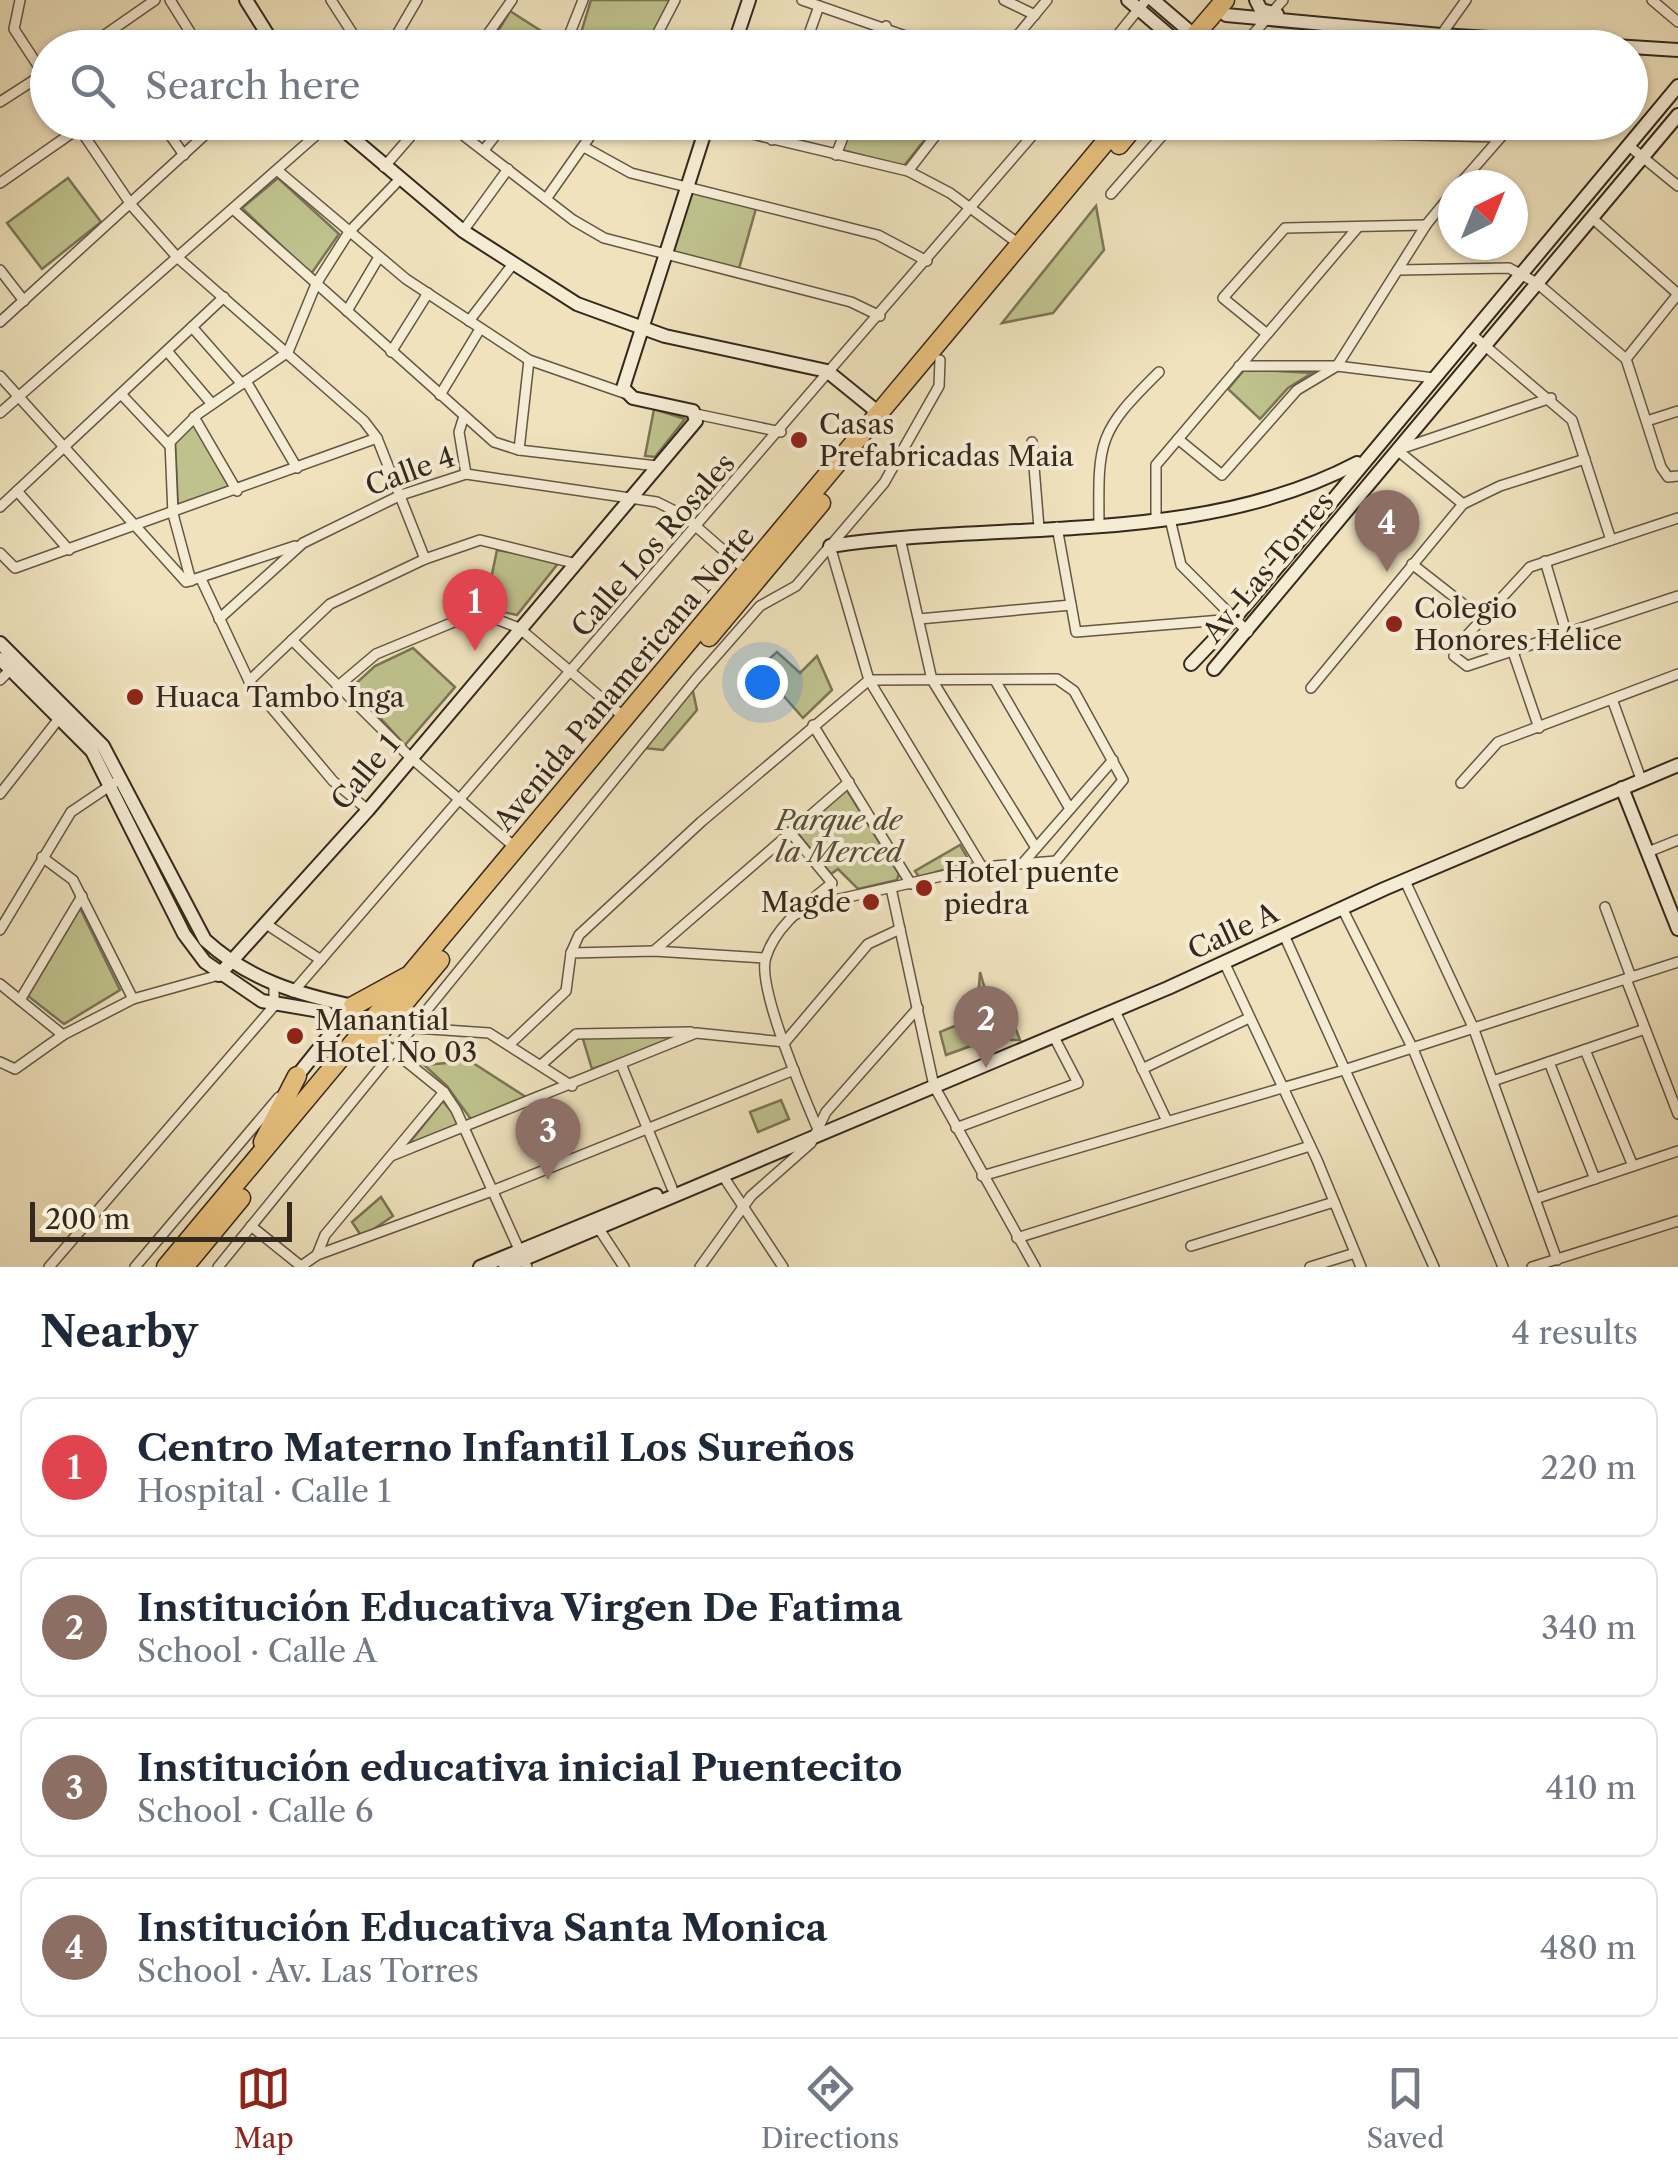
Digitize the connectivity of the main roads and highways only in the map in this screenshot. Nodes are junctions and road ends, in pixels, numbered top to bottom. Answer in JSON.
{"nodes":[{"id":1,"x":1239,"y":0,"type":"edge"},
{"id":2,"x":1225,"y":8,"type":"edge"},
{"id":3,"x":1205,"y":30,"type":"edge"},
{"id":4,"x":1107,"y":140,"type":"edge"},
{"id":5,"x":1123,"y":140,"type":"edge"},
{"id":6,"x":412,"y":975,"type":"junction"},
{"id":7,"x":353,"y":1006,"type":"road end"},
{"id":8,"x":297,"y":1076,"type":"road end"},
{"id":9,"x":248,"y":1171,"type":"junction"},
{"id":10,"x":166,"y":1267,"type":"edge"},
{"id":11,"x":184,"y":1267,"type":"edge"}],
"edges":[{"from":1,"to":2,"type":"highway"},
{"from":2,"to":3,"type":"highway"},
{"from":4,"to":6,"type":"highway","name":"Avenida Panamericana Norte"},
{"from":5,"to":11,"type":"highway","name":"Avenida Panamericana Norte"},
{"from":6,"to":7,"type":"highway"},
{"from":6,"to":9,"type":"highway","name":"Avenida Panamericana Norte"},
{"from":8,"to":9,"type":"highway"},
{"from":9,"to":10,"type":"highway","name":"Avenida Panamericana Norte"}]}
